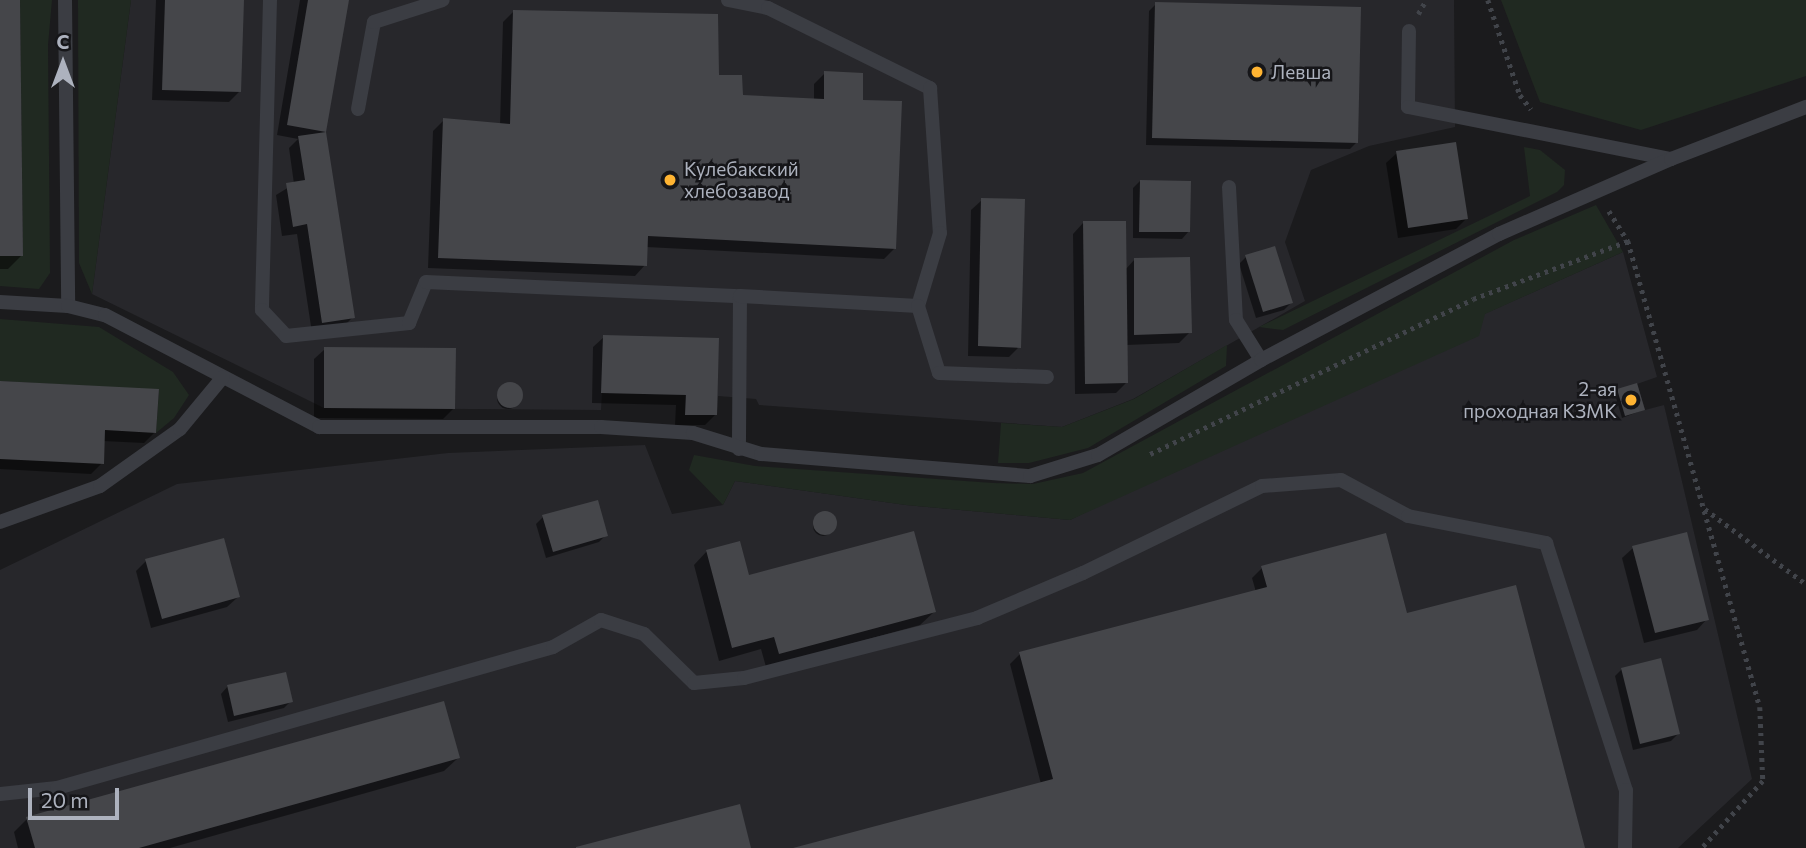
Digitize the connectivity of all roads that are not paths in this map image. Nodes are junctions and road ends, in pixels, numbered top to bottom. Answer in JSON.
{"nodes":[{"id":1,"x":65,"y":0,"type":"edge"},
{"id":2,"x":270,"y":0,"type":"edge"},
{"id":3,"x":443,"y":0,"type":"edge"},
{"id":4,"x":728,"y":0,"type":"edge"},
{"id":5,"x":1409,"y":31,"type":"dead end"},
{"id":6,"x":1806,"y":107,"type":"edge"},
{"id":7,"x":358,"y":109,"type":"dead end"},
{"id":8,"x":1671,"y":159,"type":"junction"},
{"id":9,"x":1229,"y":187,"type":"dead end"},
{"id":10,"x":740,"y":296,"type":"junction"},
{"id":11,"x":0,"y":302,"type":"edge"},
{"id":12,"x":68,"y":306,"type":"junction"},
{"id":13,"x":918,"y":306,"type":"junction"},
{"id":14,"x":1261,"y":360,"type":"junction"},
{"id":15,"x":223,"y":377,"type":"junction"},
{"id":16,"x":1047,"y":377,"type":"dead end"},
{"id":17,"x":739,"y":449,"type":"junction"},
{"id":18,"x":0,"y":522,"type":"edge"},
{"id":19,"x":0,"y":794,"type":"edge"},
{"id":20,"x":1625,"y":848,"type":"edge"}],
"edges":[{"from":1,"to":12,"type":"lane"},
{"from":2,"to":10,"type":"lane"},
{"from":3,"to":7,"type":"lane"},
{"from":4,"to":13,"type":"lane"},
{"from":5,"to":8,"type":"lane"},
{"from":6,"to":8,"type":"lane"},
{"from":8,"to":14,"type":"lane"},
{"from":9,"to":14,"type":"lane"},
{"from":10,"to":13,"type":"lane"},
{"from":10,"to":17,"type":"lane"},
{"from":11,"to":12,"type":"lane"},
{"from":12,"to":15,"type":"lane"},
{"from":13,"to":16,"type":"lane"},
{"from":14,"to":17,"type":"lane"},
{"from":15,"to":17,"type":"lane"},
{"from":15,"to":18,"type":"lane"},
{"from":19,"to":20,"type":"lane"}]}
